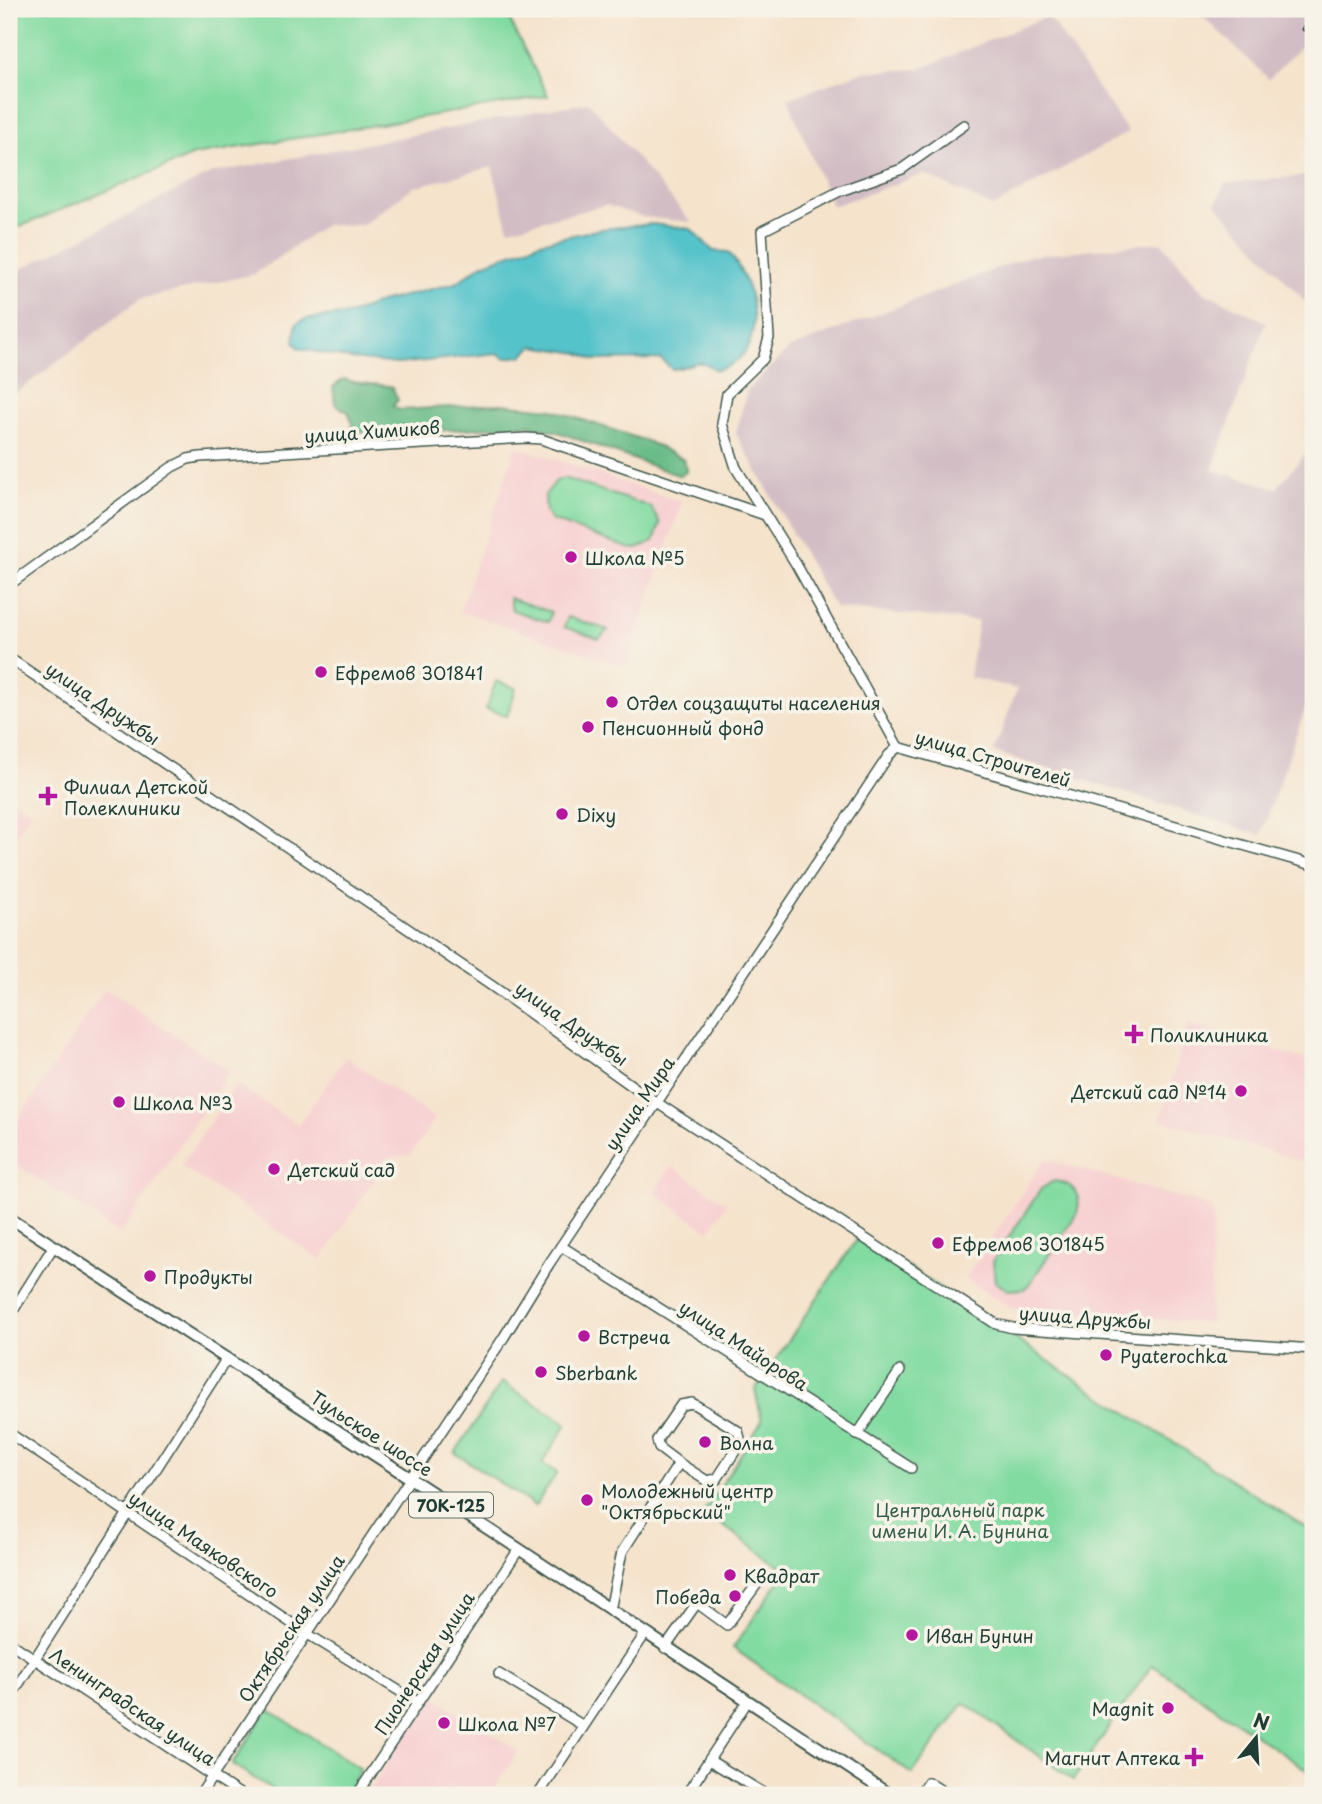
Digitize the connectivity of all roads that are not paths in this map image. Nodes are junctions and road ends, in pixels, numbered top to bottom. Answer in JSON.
{"nodes":[{"id":1,"x":964,"y":125,"type":"dead end"},
{"id":2,"x":766,"y":515,"type":"junction"},
{"id":3,"x":9,"y":585,"type":"edge"},
{"id":4,"x":9,"y":658,"type":"edge"},
{"id":5,"x":898,"y":747,"type":"junction"},
{"id":6,"x":1313,"y":865,"type":"edge"},
{"id":7,"x":658,"y":1102,"type":"junction"},
{"id":8,"x":9,"y":1217,"type":"edge"},
{"id":9,"x":561,"y":1246,"type":"junction"},
{"id":10,"x":53,"y":1247,"type":"junction"},
{"id":11,"x":9,"y":1317,"type":"edge"},
{"id":12,"x":1313,"y":1349,"type":"edge"},
{"id":13,"x":227,"y":1359,"type":"junction"},
{"id":14,"x":900,"y":1371,"type":"dead end"},
{"id":15,"x":9,"y":1433,"type":"edge"},
{"id":16,"x":857,"y":1436,"type":"junction"},
{"id":17,"x":679,"y":1463,"type":"junction"},
{"id":18,"x":911,"y":1468,"type":"dead end"},
{"id":19,"x":409,"y":1478,"type":"junction"},
{"id":20,"x":130,"y":1512,"type":"junction"},
{"id":21,"x":519,"y":1549,"type":"junction"},
{"id":22,"x":757,"y":1584,"type":"dead end"},
{"id":23,"x":610,"y":1610,"type":"junction"},
{"id":24,"x":306,"y":1633,"type":"junction"},
{"id":25,"x":645,"y":1634,"type":"junction"},
{"id":26,"x":9,"y":1642,"type":"edge"},
{"id":27,"x":665,"y":1648,"type":"junction"},
{"id":28,"x":35,"y":1659,"type":"junction"},
{"id":29,"x":499,"y":1674,"type":"dead end"},
{"id":30,"x":9,"y":1699,"type":"edge"},
{"id":31,"x":417,"y":1702,"type":"junction"},
{"id":32,"x":747,"y":1702,"type":"junction"},
{"id":33,"x":582,"y":1726,"type":"junction"},
{"id":34,"x":709,"y":1760,"type":"junction"},
{"id":35,"x":212,"y":1777,"type":"junction"},
{"id":36,"x":200,"y":1795,"type":"edge"},
{"id":37,"x":241,"y":1795,"type":"edge"},
{"id":38,"x":357,"y":1795,"type":"edge"},
{"id":39,"x":538,"y":1795,"type":"edge"},
{"id":40,"x":686,"y":1795,"type":"edge"},
{"id":41,"x":767,"y":1795,"type":"edge"},
{"id":42,"x":890,"y":1795,"type":"edge"},
{"id":43,"x":919,"y":1795,"type":"edge"},
{"id":44,"x":948,"y":1795,"type":"edge"}],
"edges":[{"from":1,"to":2,"type":"street","name":"улица Строителей"},
{"from":2,"to":3,"type":"street","name":"улица Химиков"},
{"from":2,"to":5,"type":"street","name":"улица Строителей"},
{"from":4,"to":7,"type":"street","name":"улица Дружбы"},
{"from":5,"to":6,"type":"street","name":"улица Строителей"},
{"from":5,"to":7,"type":"street","name":"улица Мира"},
{"from":7,"to":9,"type":"street","name":"улица Мира"},
{"from":7,"to":12,"type":"street","name":"улица Дружбы"},
{"from":8,"to":10,"type":"main road","name":"Тульское шоссе","number":"70К-125"},
{"from":9,"to":16,"type":"street","name":"улица Майорова"},
{"from":9,"to":19,"type":"street","name":"улица Мира"},
{"from":10,"to":11,"type":"street"},
{"from":10,"to":13,"type":"main road","name":"Тульское шоссе","number":"70К-125"},
{"from":13,"to":19,"type":"main road","name":"Тульское шоссе","number":"70К-125"},
{"from":13,"to":20,"type":"street"},
{"from":14,"to":16,"type":"street"},
{"from":15,"to":20,"type":"street","name":"улица Маяковского"},
{"from":16,"to":18,"type":"street","name":"улица Майорова"},
{"from":17,"to":17,"type":"street"},
{"from":17,"to":23,"type":"street"},
{"from":19,"to":21,"type":"main road","name":"Тульское шоссе","number":"70К-125"},
{"from":19,"to":24,"type":"street","name":"Октябрьская улица"},
{"from":20,"to":24,"type":"street","name":"улица Маяковского"},
{"from":20,"to":28,"type":"street"},
{"from":21,"to":23,"type":"main road","name":"Тульское шоссе","number":"70К-125"},
{"from":21,"to":31,"type":"street","name":"Пионерская улица"},
{"from":22,"to":27,"type":"street"},
{"from":23,"to":25,"type":"main road","name":"Тульское шоссе","number":"70К-125"},
{"from":24,"to":31,"type":"street","name":"улица Маяковского"},
{"from":24,"to":35,"type":"street","name":"Октябрьская улица"},
{"from":25,"to":27,"type":"main road","name":"Тульское шоссе","number":"70К-125"},
{"from":25,"to":33,"type":"street"},
{"from":26,"to":28,"type":"street","name":"Ленинградская улица"},
{"from":27,"to":32,"type":"main road","name":"Тульское шоссе","number":"70К-125"},
{"from":28,"to":30,"type":"street"},
{"from":28,"to":35,"type":"street","name":"Ленинградская улица"},
{"from":29,"to":33,"type":"street"},
{"from":31,"to":38,"type":"street","name":"Пионерская улица"},
{"from":32,"to":34,"type":"street"},
{"from":32,"to":42,"type":"main road","name":"Тульское шоссе","number":"70К-125"},
{"from":33,"to":39,"type":"street"},
{"from":34,"to":40,"type":"street"},
{"from":34,"to":41,"type":"street"},
{"from":35,"to":36,"type":"street","name":"Октябрьская улица"},
{"from":35,"to":37,"type":"street","name":"Ленинградская улица"},
{"from":43,"to":44,"type":"street"}]}
